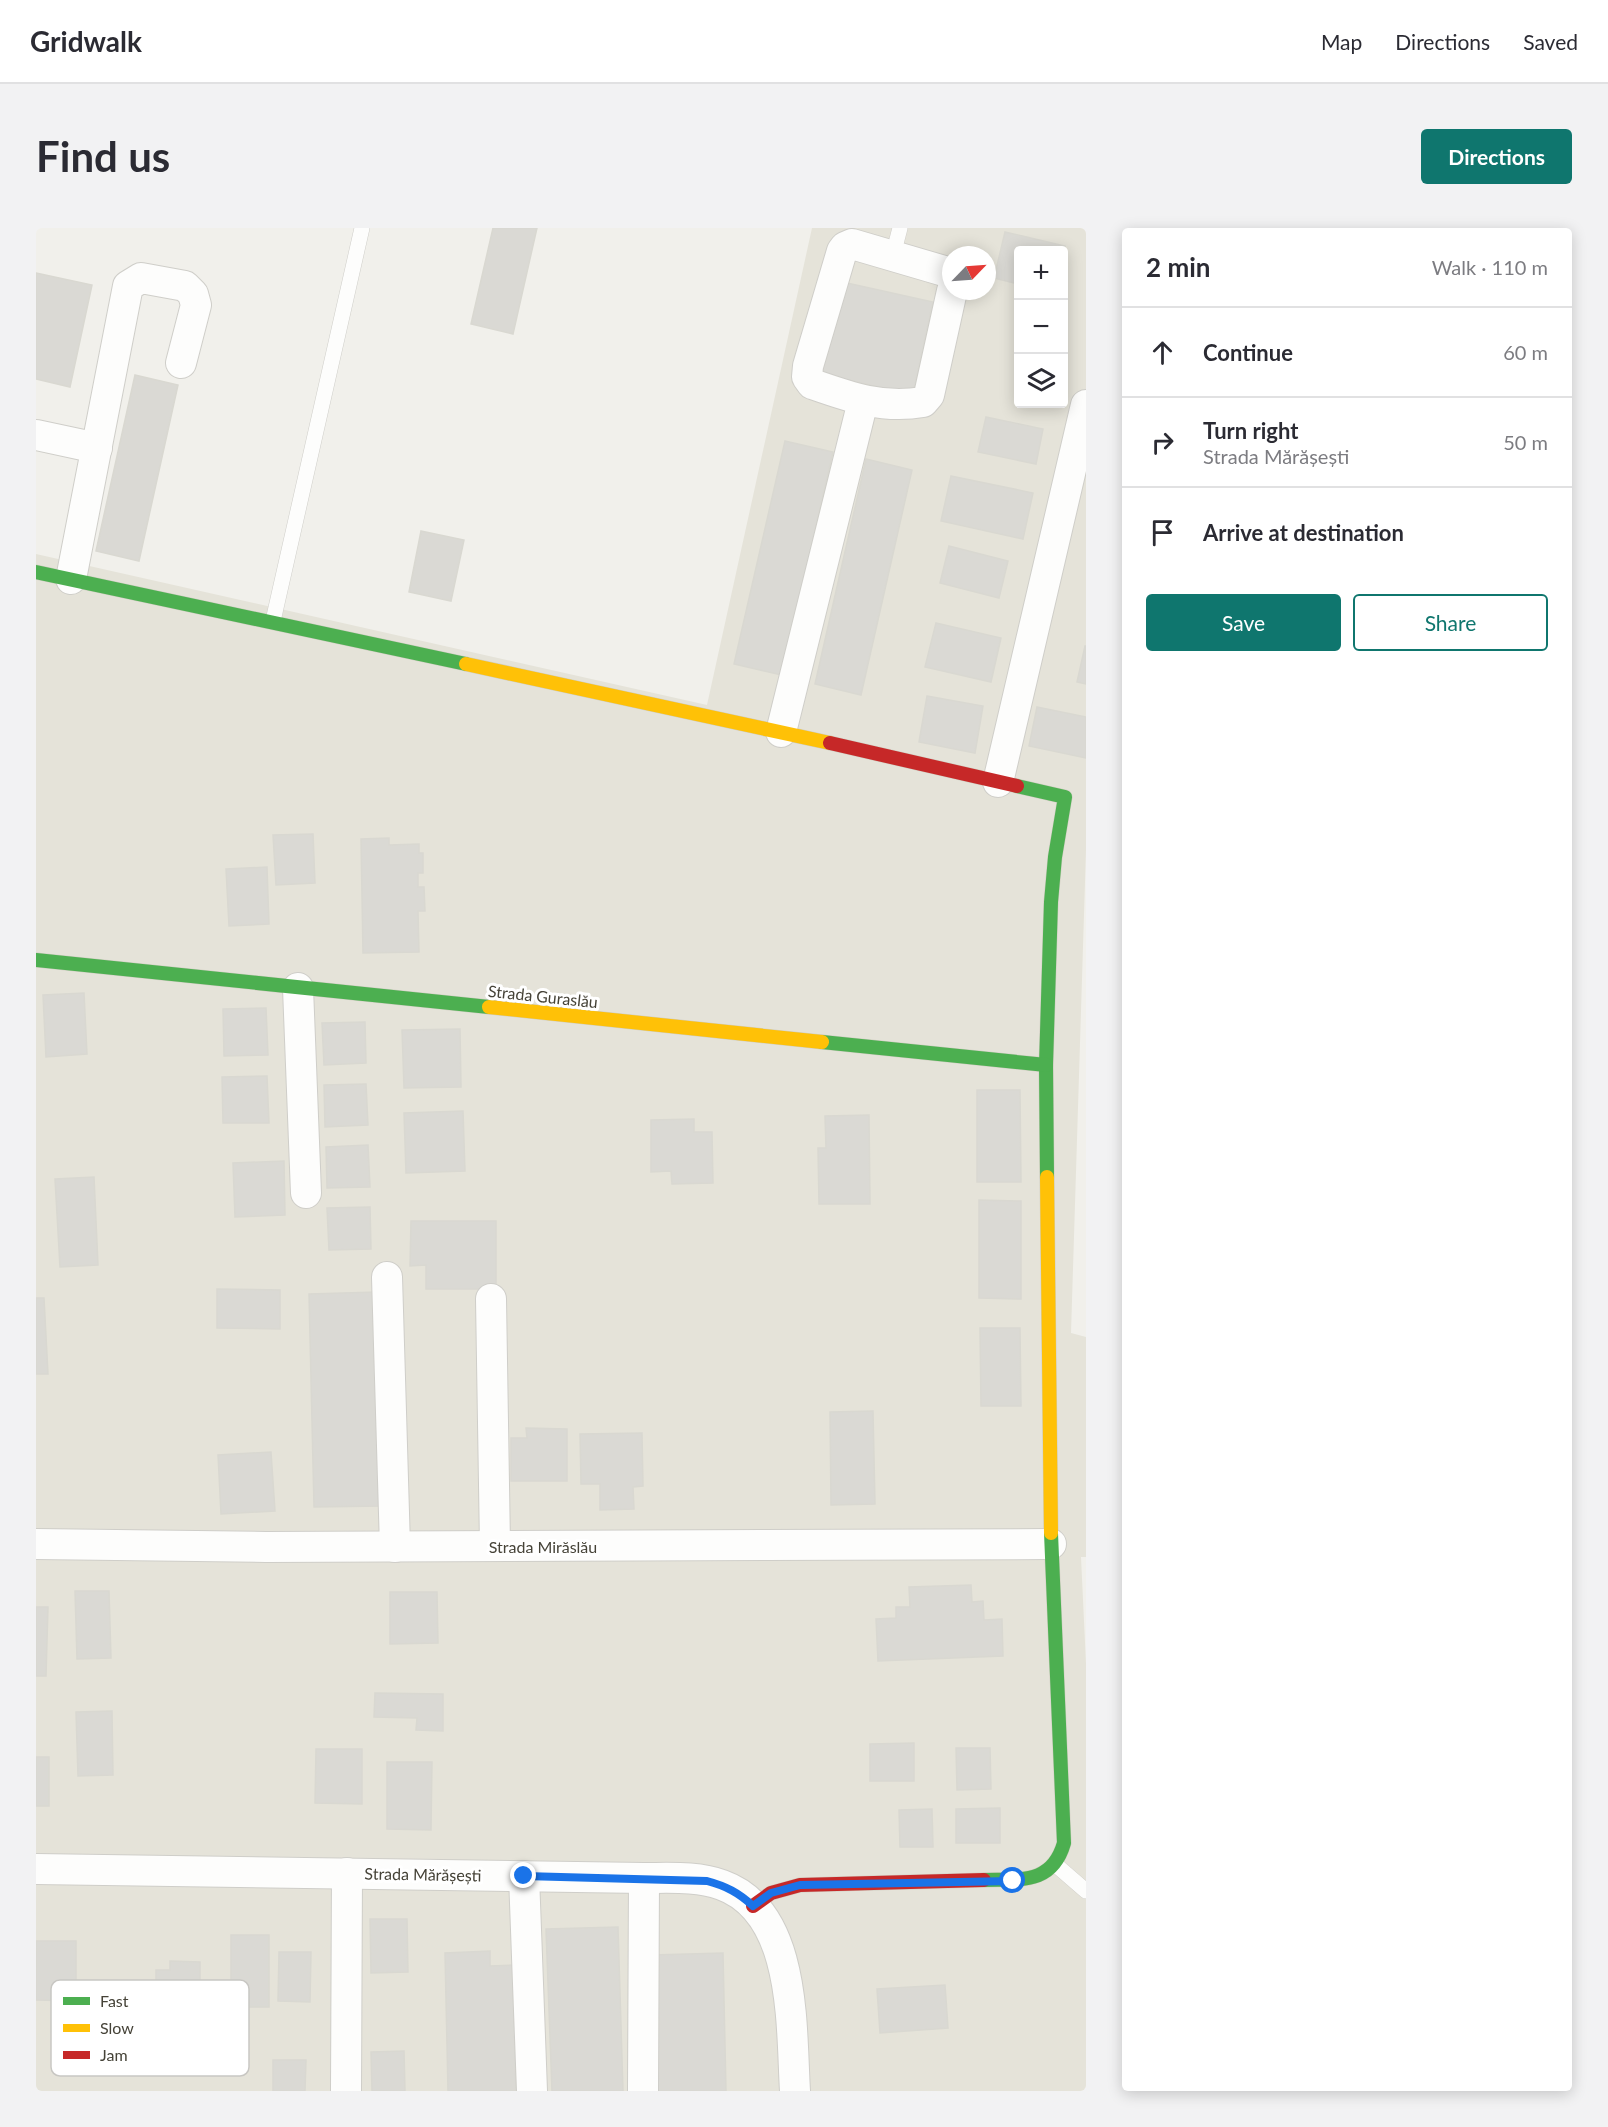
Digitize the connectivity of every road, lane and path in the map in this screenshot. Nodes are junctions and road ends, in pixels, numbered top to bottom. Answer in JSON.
{"nodes":[{"id":1,"x":362,"y":228,"type":"edge"},
{"id":2,"x":897,"y":242,"type":"edge"},
{"id":3,"x":942,"y":268,"type":"edge"},
{"id":4,"x":950,"y":300,"type":"edge"},
{"id":5,"x":181,"y":363,"type":"dead end"},
{"id":6,"x":863,"y":401,"type":"junction"},
{"id":7,"x":1086,"y":405,"type":"edge"},
{"id":8,"x":36,"y":435,"type":"edge"},
{"id":9,"x":96,"y":448,"type":"junction"},
{"id":10,"x":36,"y":572,"type":"edge"},
{"id":11,"x":71,"y":579,"type":"junction"},
{"id":12,"x":273,"y":621,"type":"junction"},
{"id":13,"x":781,"y":732,"type":"junction"},
{"id":14,"x":998,"y":783,"type":"junction"},
{"id":15,"x":36,"y":960,"type":"edge"},
{"id":16,"x":298,"y":988,"type":"junction"},
{"id":17,"x":1046,"y":1065,"type":"junction"},
{"id":18,"x":306,"y":1193,"type":"dead end"},
{"id":19,"x":387,"y":1277,"type":"dead end"},
{"id":20,"x":491,"y":1299,"type":"dead end"},
{"id":21,"x":36,"y":1544,"type":"edge"},
{"id":22,"x":1051,"y":1544,"type":"junction"},
{"id":23,"x":495,"y":1546,"type":"junction"},
{"id":24,"x":395,"y":1547,"type":"junction"},
{"id":25,"x":1056,"y":1865,"type":"junction"},
{"id":26,"x":36,"y":1869,"type":"edge"},
{"id":27,"x":347,"y":1873,"type":"junction"},
{"id":28,"x":524,"y":1876,"type":"junction"},
{"id":29,"x":644,"y":1878,"type":"junction"},
{"id":30,"x":1086,"y":1892,"type":"edge"},
{"id":31,"x":753,"y":1906,"type":"junction"},
{"id":32,"x":346,"y":2091,"type":"edge"},
{"id":33,"x":532,"y":2091,"type":"edge"},
{"id":34,"x":643,"y":2091,"type":"edge"},
{"id":35,"x":795,"y":2091,"type":"edge"}],
"edges":[{"from":1,"to":12,"type":"lane"},
{"from":2,"to":3,"type":"street"},
{"from":2,"to":6,"type":"street"},
{"from":4,"to":6,"type":"street"},
{"from":5,"to":9,"type":"street"},
{"from":6,"to":13,"type":"street"},
{"from":7,"to":14,"type":"street"},
{"from":8,"to":9,"type":"street"},
{"from":9,"to":11,"type":"street"},
{"from":10,"to":11,"type":"street"},
{"from":11,"to":12,"type":"street"},
{"from":12,"to":13,"type":"street"},
{"from":13,"to":14,"type":"street"},
{"from":14,"to":17,"type":"street"},
{"from":15,"to":16,"type":"street","name":"Strada Guraslău"},
{"from":16,"to":17,"type":"street","name":"Strada Guraslău"},
{"from":16,"to":18,"type":"street"},
{"from":17,"to":22,"type":"street"},
{"from":19,"to":24,"type":"street"},
{"from":20,"to":23,"type":"street"},
{"from":21,"to":24,"type":"street","name":"Strada Mirăslău"},
{"from":22,"to":23,"type":"street","name":"Strada Mirăslău"},
{"from":22,"to":25,"type":"street"},
{"from":23,"to":24,"type":"street","name":"Strada Mirăslău"},
{"from":25,"to":30,"type":"lane"},
{"from":25,"to":31,"type":"street"},
{"from":26,"to":27,"type":"street","name":"Strada Mărășești"},
{"from":27,"to":28,"type":"street","name":"Strada Mărășești"},
{"from":27,"to":32,"type":"street"},
{"from":28,"to":29,"type":"street","name":"Strada Mărășești"},
{"from":28,"to":33,"type":"street"},
{"from":29,"to":31,"type":"street","name":"Strada Mărășești"},
{"from":29,"to":34,"type":"street"},
{"from":31,"to":35,"type":"street","name":"Strada Mărășești"}]}
